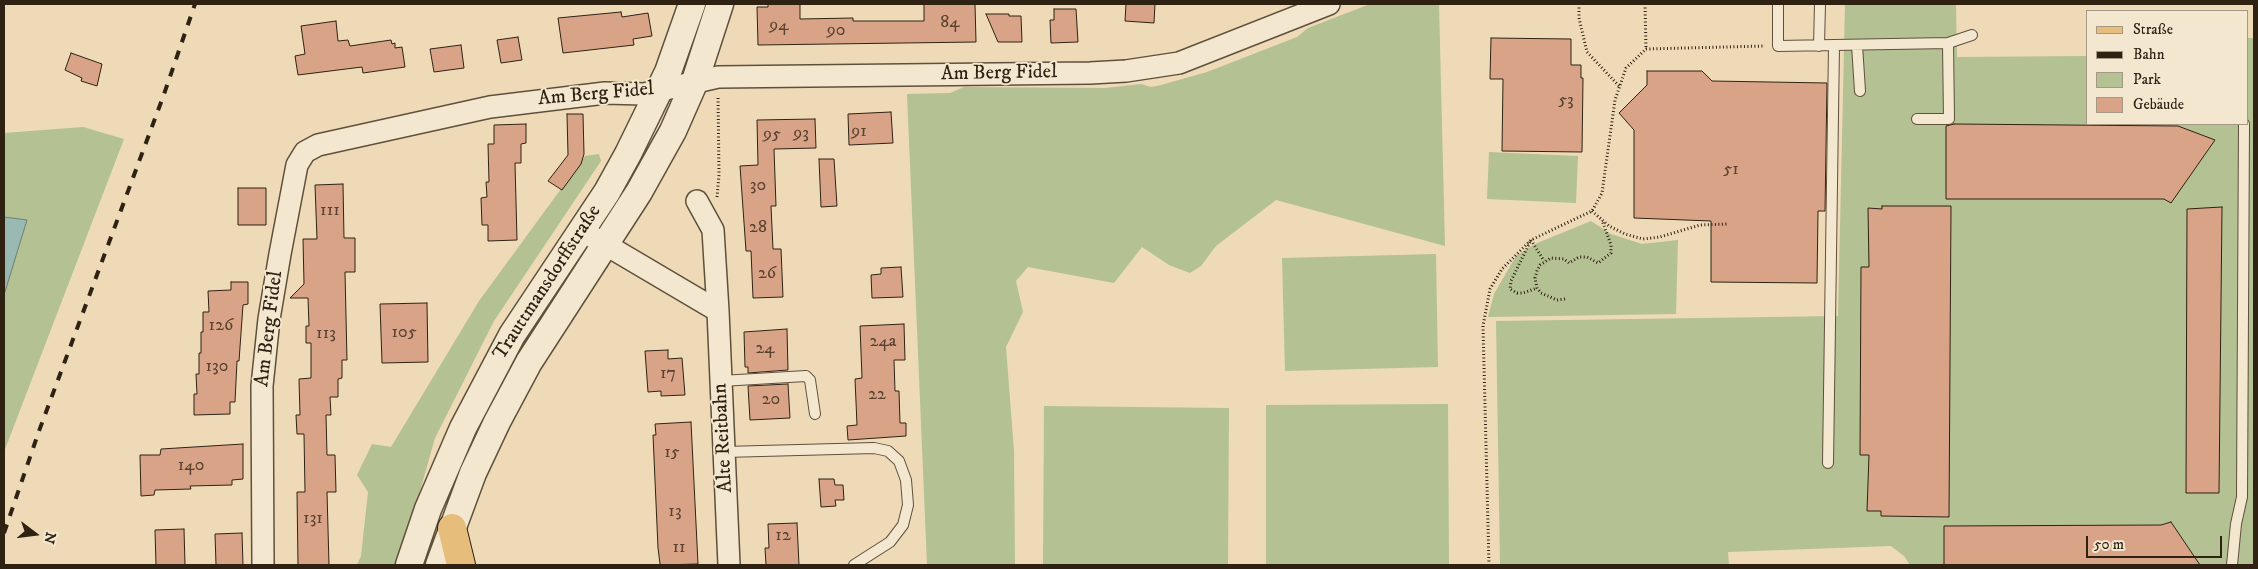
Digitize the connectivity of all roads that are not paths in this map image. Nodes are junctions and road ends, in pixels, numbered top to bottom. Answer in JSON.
{"nodes":[{"id":1,"x":692,"y":4,"type":"edge"},
{"id":2,"x":720,"y":4,"type":"edge"},
{"id":3,"x":1329,"y":4,"type":"edge"},
{"id":4,"x":1778,"y":4,"type":"edge"},
{"id":5,"x":1820,"y":4,"type":"edge"},
{"id":6,"x":1972,"y":35,"type":"dead end"},
{"id":7,"x":1948,"y":43,"type":"junction"},
{"id":8,"x":1834,"y":45,"type":"junction"},
{"id":9,"x":1857,"y":45,"type":"junction"},
{"id":10,"x":1818,"y":46,"type":"junction"},
{"id":11,"x":706,"y":79,"type":"junction"},
{"id":12,"x":661,"y":90,"type":"junction"},
{"id":13,"x":1860,"y":91,"type":"dead end"},
{"id":14,"x":1918,"y":120,"type":"dead end"},
{"id":15,"x":2244,"y":125,"type":"edge"},
{"id":16,"x":697,"y":202,"type":"dead end"},
{"id":17,"x":582,"y":230,"type":"junction"},
{"id":18,"x":605,"y":245,"type":"junction"},
{"id":19,"x":718,"y":311,"type":"junction"},
{"id":20,"x":721,"y":381,"type":"junction"},
{"id":21,"x":815,"y":414,"type":"dead end"},
{"id":22,"x":724,"y":452,"type":"junction"},
{"id":23,"x":1828,"y":463,"type":"dead end"},
{"id":24,"x":452,"y":528,"type":"junction"},
{"id":25,"x":263,"y":565,"type":"edge"},
{"id":26,"x":409,"y":565,"type":"edge"},
{"id":27,"x":439,"y":565,"type":"edge"},
{"id":28,"x":461,"y":565,"type":"edge"},
{"id":29,"x":729,"y":565,"type":"edge"},
{"id":30,"x":854,"y":565,"type":"edge"},
{"id":31,"x":2232,"y":565,"type":"edge"}],
"edges":[{"from":1,"to":12,"type":"street","name":"Trauttmansdorffstraße"},
{"from":2,"to":11,"type":"street","name":"Trauttmansdorffstraße"},
{"from":3,"to":11,"type":"street","name":"Am Berg Fidel"},
{"from":4,"to":10,"type":"lane"},
{"from":5,"to":10,"type":"lane"},
{"from":6,"to":7,"type":"lane"},
{"from":7,"to":9,"type":"lane"},
{"from":7,"to":14,"type":"lane"},
{"from":8,"to":9,"type":"lane"},
{"from":8,"to":10,"type":"lane"},
{"from":8,"to":23,"type":"lane"},
{"from":9,"to":13,"type":"lane"},
{"from":11,"to":12,"type":"street","name":"Am Berg Fidel"},
{"from":11,"to":18,"type":"street","name":"Trauttmansdorffstraße"},
{"from":12,"to":17,"type":"street","name":"Trauttmansdorffstraße"},
{"from":12,"to":25,"type":"street","name":"Am Berg Fidel"},
{"from":15,"to":31,"type":"lane"},
{"from":16,"to":19,"type":"street","name":"Alte Reitbahn"},
{"from":17,"to":18,"type":"street"},
{"from":17,"to":26,"type":"street","name":"Trauttmansdorffstraße"},
{"from":18,"to":19,"type":"street"},
{"from":18,"to":24,"type":"street","name":"Trauttmansdorffstraße"},
{"from":19,"to":20,"type":"street","name":"Alte Reitbahn"},
{"from":20,"to":21,"type":"lane"},
{"from":20,"to":22,"type":"street","name":"Alte Reitbahn"},
{"from":22,"to":29,"type":"street","name":"Alte Reitbahn"},
{"from":22,"to":30,"type":"lane"},
{"from":24,"to":27,"type":"street","name":"Trauttmansdorffstraße"},
{"from":24,"to":28,"type":"main road"}]}
